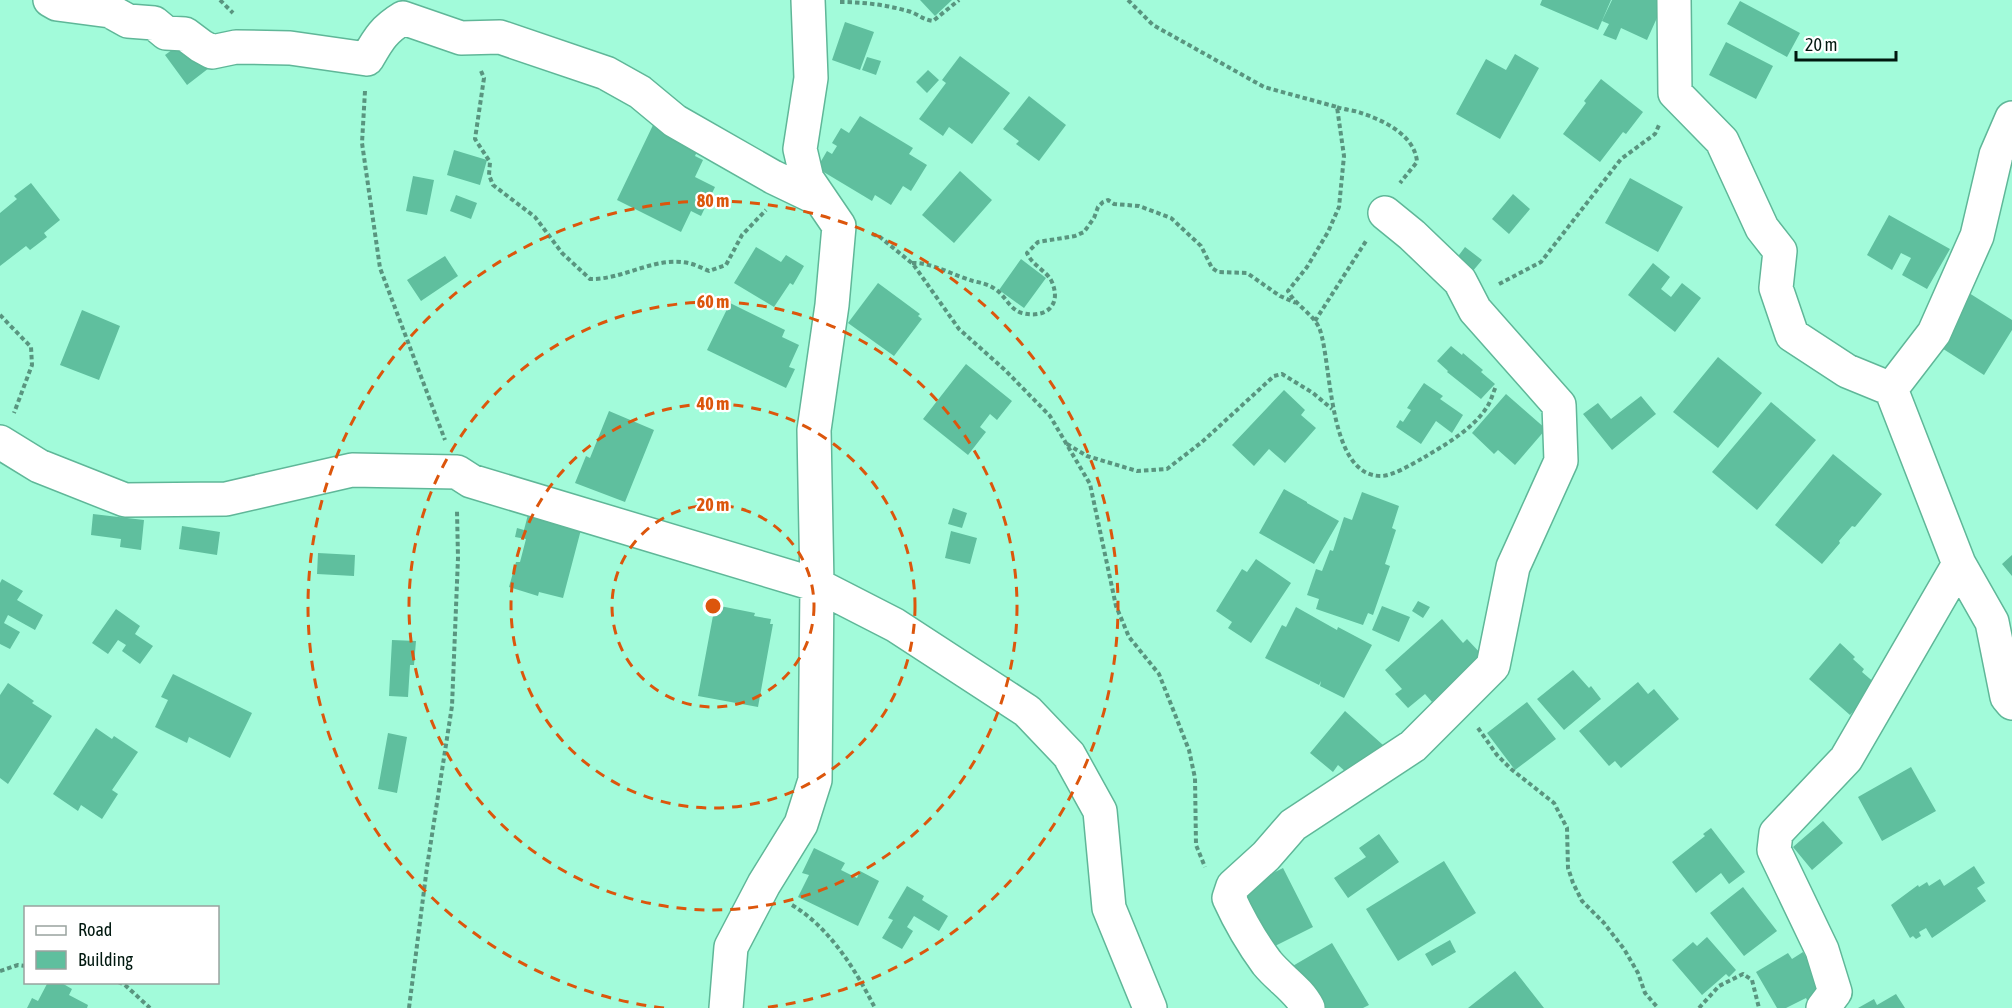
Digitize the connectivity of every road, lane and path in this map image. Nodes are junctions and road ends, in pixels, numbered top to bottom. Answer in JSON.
{"nodes":[{"id":1,"x":50,"y":0,"type":"edge"},
{"id":2,"x":959,"y":0,"type":"edge"},
{"id":3,"x":1128,"y":0,"type":"edge"},
{"id":4,"x":1674,"y":0,"type":"edge"},
{"id":5,"x":809,"y":1,"type":"edge"},
{"id":6,"x":485,"y":38,"type":"junction"},
{"id":7,"x":1675,"y":93,"type":"junction"},
{"id":8,"x":1337,"y":107,"type":"junction"},
{"id":9,"x":2012,"y":117,"type":"edge"},
{"id":10,"x":786,"y":183,"type":"junction"},
{"id":11,"x":827,"y":208,"type":"junction"},
{"id":12,"x":1384,"y":213,"type":"junction"},
{"id":13,"x":912,"y":262,"type":"junction"},
{"id":14,"x":1460,"y":281,"type":"junction"},
{"id":15,"x":1296,"y":303,"type":"junction"},
{"id":16,"x":0,"y":315,"type":"edge"},
{"id":17,"x":1315,"y":321,"type":"junction"},
{"id":18,"x":1508,"y":346,"type":"junction"},
{"id":19,"x":1891,"y":389,"type":"junction"},
{"id":20,"x":1333,"y":409,"type":"junction"},
{"id":21,"x":1,"y":442,"type":"edge"},
{"id":22,"x":1067,"y":444,"type":"junction"},
{"id":23,"x":1959,"y":564,"type":"junction"},
{"id":24,"x":817,"y":585,"type":"junction"},
{"id":25,"x":1460,"y":698,"type":"junction"},
{"id":26,"x":2012,"y":703,"type":"edge"},
{"id":27,"x":764,"y":884,"type":"junction"},
{"id":28,"x":1229,"y":898,"type":"junction"},
{"id":29,"x":24,"y":966,"type":"edge"},
{"id":30,"x":0,"y":971,"type":"edge"},
{"id":31,"x":123,"y":984,"type":"edge"},
{"id":32,"x":150,"y":1008,"type":"edge"},
{"id":33,"x":726,"y":1008,"type":"edge"},
{"id":34,"x":874,"y":1008,"type":"edge"},
{"id":35,"x":1150,"y":1008,"type":"edge"},
{"id":36,"x":1308,"y":1008,"type":"edge"},
{"id":37,"x":1658,"y":1008,"type":"edge"},
{"id":38,"x":1699,"y":1008,"type":"edge"},
{"id":39,"x":1759,"y":1008,"type":"edge"},
{"id":40,"x":1823,"y":1008,"type":"edge"}],
"edges":[{"from":1,"to":6,"type":"street"},
{"from":2,"to":5,"type":"path"},
{"from":3,"to":8,"type":"path"},
{"from":4,"to":7,"type":"street"},
{"from":5,"to":11,"type":"street"},
{"from":6,"to":10,"type":"street"},
{"from":6,"to":10,"type":"path"},
{"from":7,"to":14,"type":"path"},
{"from":7,"to":19,"type":"street"},
{"from":8,"to":12,"type":"path"},
{"from":8,"to":15,"type":"path"},
{"from":9,"to":19,"type":"street"},
{"from":10,"to":11,"type":"street"},
{"from":11,"to":13,"type":"path"},
{"from":11,"to":24,"type":"street"},
{"from":12,"to":14,"type":"street"},
{"from":12,"to":17,"type":"path"},
{"from":13,"to":15,"type":"path"},
{"from":13,"to":22,"type":"path"},
{"from":14,"to":18,"type":"street"},
{"from":15,"to":17,"type":"path"},
{"from":16,"to":21,"type":"path"},
{"from":17,"to":20,"type":"path"},
{"from":18,"to":20,"type":"path"},
{"from":18,"to":25,"type":"street"},
{"from":19,"to":23,"type":"street"},
{"from":20,"to":22,"type":"path"},
{"from":21,"to":24,"type":"street"},
{"from":22,"to":28,"type":"path"},
{"from":23,"to":26,"type":"street"},
{"from":23,"to":40,"type":"street"},
{"from":24,"to":27,"type":"street"},
{"from":24,"to":35,"type":"street"},
{"from":25,"to":28,"type":"street"},
{"from":25,"to":37,"type":"path"},
{"from":27,"to":33,"type":"street"},
{"from":27,"to":34,"type":"path"},
{"from":28,"to":36,"type":"street"},
{"from":29,"to":30,"type":"path"},
{"from":31,"to":32,"type":"path"},
{"from":38,"to":39,"type":"path"}]}
